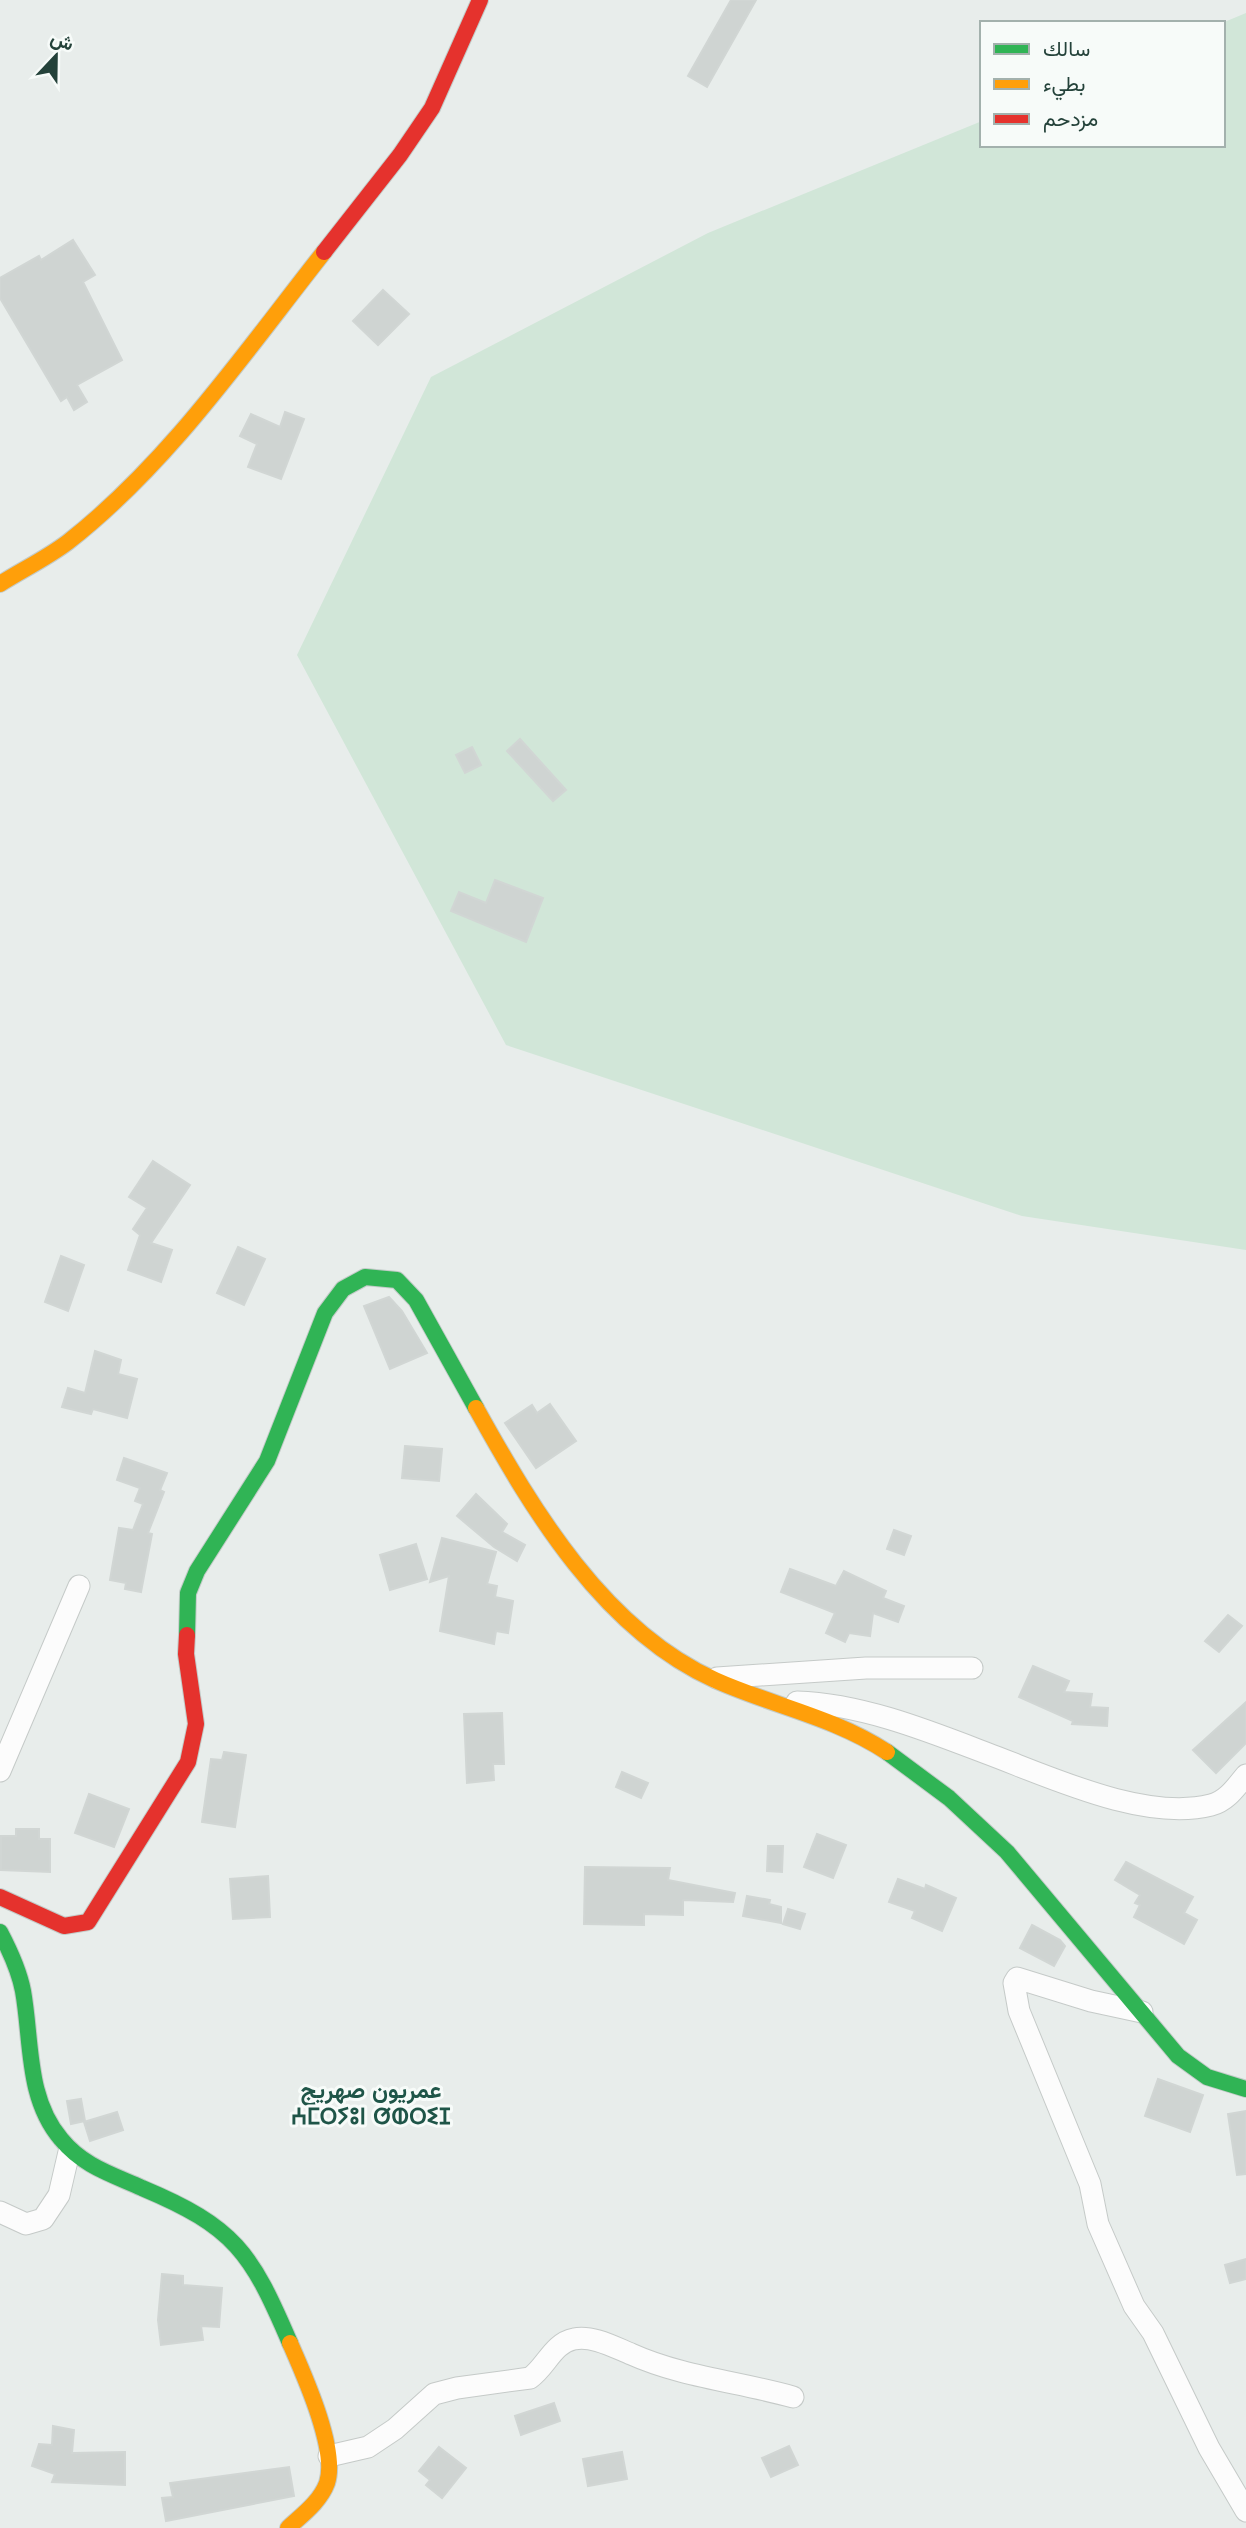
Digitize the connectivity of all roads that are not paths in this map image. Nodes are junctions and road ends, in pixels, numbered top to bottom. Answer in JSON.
{"nodes":[{"id":1,"x":480,"y":0,"type":"edge"},
{"id":2,"x":0,"y":584,"type":"edge"},
{"id":3,"x":79,"y":1586,"type":"dead end"},
{"id":4,"x":972,"y":1668,"type":"dead end"},
{"id":5,"x":712,"y":1679,"type":"junction"},
{"id":6,"x":778,"y":1702,"type":"junction"},
{"id":7,"x":0,"y":1771,"type":"edge"},
{"id":8,"x":1246,"y":1775,"type":"edge"},
{"id":9,"x":0,"y":1897,"type":"edge"},
{"id":10,"x":0,"y":1933,"type":"edge"},
{"id":11,"x":1142,"y":2012,"type":"junction"},
{"id":12,"x":1246,"y":2089,"type":"edge"},
{"id":13,"x":69,"y":2152,"type":"junction"},
{"id":14,"x":0,"y":2212,"type":"edge"},
{"id":15,"x":793,"y":2397,"type":"dead end"},
{"id":16,"x":329,"y":2456,"type":"junction"},
{"id":17,"x":1246,"y":2511,"type":"edge"},
{"id":18,"x":288,"y":2528,"type":"edge"}],
"edges":[{"from":1,"to":2,"type":"street"},
{"from":3,"to":7,"type":"street"},
{"from":4,"to":5,"type":"street"},
{"from":5,"to":6,"type":"street"},
{"from":5,"to":9,"type":"street"},
{"from":6,"to":8,"type":"street"},
{"from":6,"to":11,"type":"street"},
{"from":10,"to":13,"type":"street"},
{"from":11,"to":12,"type":"street"},
{"from":11,"to":17,"type":"street"},
{"from":13,"to":14,"type":"street"},
{"from":13,"to":16,"type":"street"},
{"from":15,"to":16,"type":"street"},
{"from":16,"to":18,"type":"street"}]}
